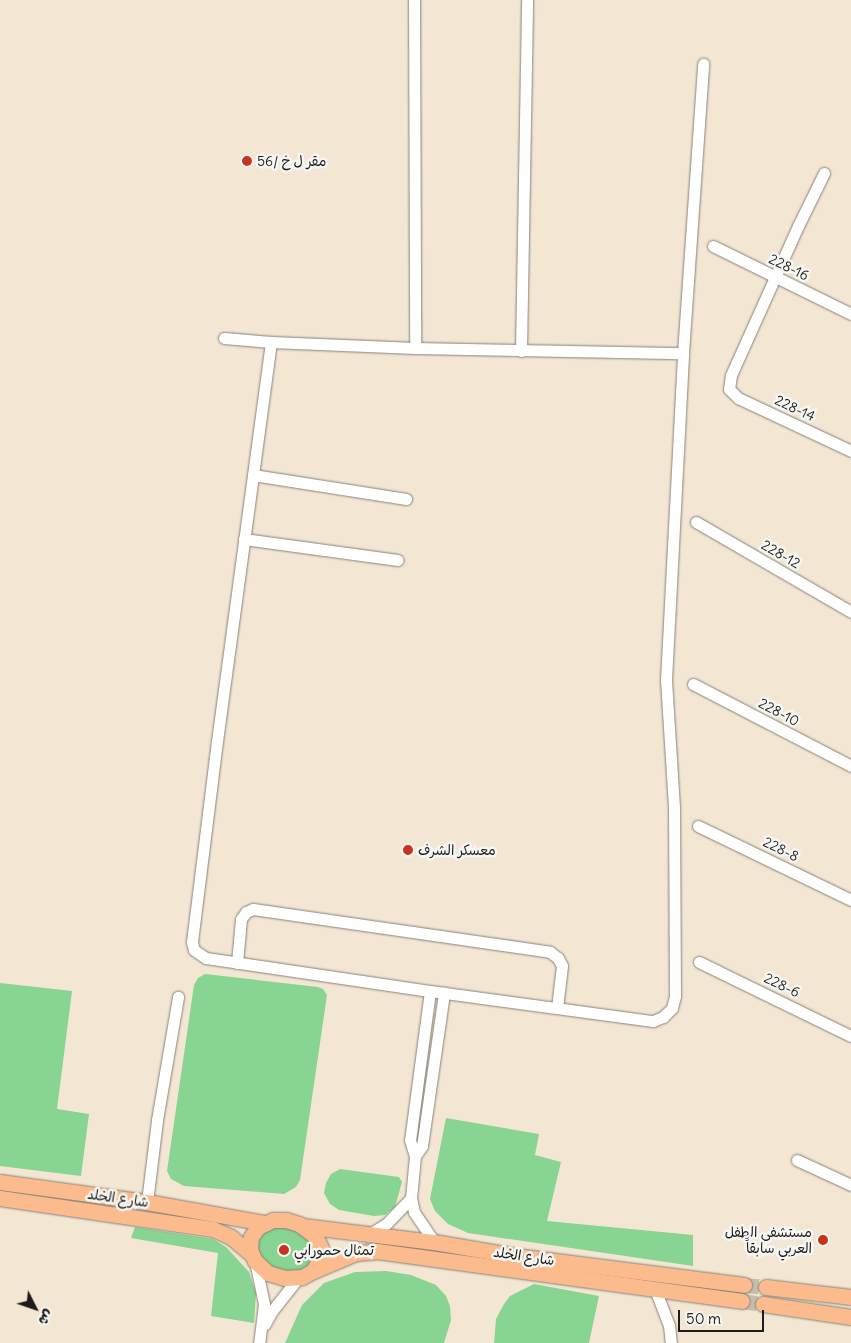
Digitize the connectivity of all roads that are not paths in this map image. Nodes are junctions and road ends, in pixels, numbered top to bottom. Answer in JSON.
{"nodes":[{"id":1,"x":414,"y":0,"type":"edge"},
{"id":2,"x":527,"y":0,"type":"edge"},
{"id":3,"x":703,"y":64,"type":"dead end"},
{"id":4,"x":824,"y":173,"type":"dead end"},
{"id":5,"x":713,"y":246,"type":"dead end"},
{"id":6,"x":776,"y":277,"type":"junction"},
{"id":7,"x":851,"y":314,"type":"edge"},
{"id":8,"x":224,"y":338,"type":"dead end"},
{"id":9,"x":271,"y":342,"type":"junction"},
{"id":10,"x":415,"y":348,"type":"junction"},
{"id":11,"x":520,"y":351,"type":"junction"},
{"id":12,"x":683,"y":353,"type":"junction"},
{"id":13,"x":851,"y":451,"type":"edge"},
{"id":14,"x":253,"y":475,"type":"junction"},
{"id":15,"x":406,"y":499,"type":"dead end"},
{"id":16,"x":696,"y":522,"type":"dead end"},
{"id":17,"x":244,"y":539,"type":"junction"},
{"id":18,"x":398,"y":560,"type":"dead end"},
{"id":19,"x":851,"y":612,"type":"edge"},
{"id":20,"x":693,"y":684,"type":"dead end"},
{"id":21,"x":851,"y":766,"type":"edge"},
{"id":22,"x":698,"y":826,"type":"dead end"},
{"id":23,"x":851,"y":900,"type":"edge"},
{"id":24,"x":699,"y":962,"type":"dead end"},
{"id":25,"x":237,"y":963,"type":"junction"},
{"id":26,"x":430,"y":991,"type":"junction"},
{"id":27,"x":444,"y":993,"type":"junction"},
{"id":28,"x":178,"y":997,"type":"dead end"},
{"id":29,"x":557,"y":1008,"type":"junction"},
{"id":30,"x":851,"y":1036,"type":"edge"},
{"id":31,"x":415,"y":1156,"type":"junction"},
{"id":32,"x":797,"y":1160,"type":"dead end"},
{"id":33,"x":0,"y":1182,"type":"edge"},
{"id":34,"x":851,"y":1185,"type":"edge"},
{"id":35,"x":0,"y":1198,"type":"edge"},
{"id":36,"x":411,"y":1198,"type":"junction"},
{"id":37,"x":147,"y":1202,"type":"junction"},
{"id":38,"x":265,"y":1223,"type":"junction"},
{"id":39,"x":303,"y":1226,"type":"junction"},
{"id":40,"x":370,"y":1234,"type":"junction"},
{"id":41,"x":434,"y":1242,"type":"junction"},
{"id":42,"x":253,"y":1258,"type":"junction"},
{"id":43,"x":514,"y":1263,"type":"junction"},
{"id":44,"x":313,"y":1271,"type":"junction"},
{"id":45,"x":298,"y":1278,"type":"junction"},
{"id":46,"x":744,"y":1285,"type":"tunnel mouth"},
{"id":47,"x":766,"y":1287,"type":"tunnel mouth"},
{"id":48,"x":656,"y":1289,"type":"junction"},
{"id":49,"x":851,"y":1297,"type":"edge"},
{"id":50,"x":742,"y":1301,"type":"tunnel mouth"},
{"id":51,"x":764,"y":1304,"type":"tunnel mouth"},
{"id":52,"x":851,"y":1317,"type":"edge"},
{"id":53,"x":260,"y":1339,"type":"edge"},
{"id":54,"x":671,"y":1343,"type":"edge"}],
"edges":[{"from":1,"to":10,"type":"street"},
{"from":2,"to":11,"type":"street"},
{"from":3,"to":12,"type":"street"},
{"from":4,"to":6,"type":"street"},
{"from":5,"to":6,"type":"street","name":"228-16"},
{"from":6,"to":7,"type":"street","name":"228-16"},
{"from":6,"to":13,"type":"street","name":"228-14"},
{"from":8,"to":9,"type":"street"},
{"from":9,"to":10,"type":"street"},
{"from":9,"to":14,"type":"street"},
{"from":10,"to":11,"type":"street"},
{"from":11,"to":12,"type":"street"},
{"from":12,"to":29,"type":"street"},
{"from":14,"to":15,"type":"street"},
{"from":14,"to":17,"type":"street"},
{"from":16,"to":19,"type":"street","name":"228-12"},
{"from":17,"to":18,"type":"street"},
{"from":17,"to":25,"type":"street"},
{"from":20,"to":21,"type":"street","name":"228-10"},
{"from":22,"to":23,"type":"street","name":"228-8"},
{"from":24,"to":30,"type":"street","name":"228-6"},
{"from":25,"to":26,"type":"street"},
{"from":25,"to":29,"type":"street"},
{"from":26,"to":27,"type":"street"},
{"from":26,"to":31,"type":"street"},
{"from":27,"to":29,"type":"street"},
{"from":27,"to":31,"type":"street"},
{"from":28,"to":37,"type":"street"},
{"from":31,"to":36,"type":"street"},
{"from":32,"to":34,"type":"street"},
{"from":33,"to":37,"type":"main road","name":"شارع الخلد"},
{"from":35,"to":42,"type":"main road","name":"شارع الخلد"},
{"from":36,"to":40,"type":"street"},
{"from":36,"to":41,"type":"street"},
{"from":37,"to":38,"type":"main road","name":"شارع الخلد"},
{"from":38,"to":39,"type":"main road"},
{"from":38,"to":42,"type":"main road"},
{"from":39,"to":40,"type":"main road","name":"شارع الخلد"},
{"from":39,"to":44,"type":"main road"},
{"from":40,"to":41,"type":"main road","name":"شارع الخلد"},
{"from":41,"to":43,"type":"main road","name":"شارع الخلد"},
{"from":42,"to":45,"type":"main road"},
{"from":42,"to":53,"type":"street"},
{"from":43,"to":44,"type":"main road","name":"شارع الخلد"},
{"from":43,"to":46,"type":"main road","name":"شارع الخلد"},
{"from":43,"to":48,"type":"main road","name":"شارع الخلد"},
{"from":44,"to":45,"type":"main road"},
{"from":45,"to":53,"type":"street"},
{"from":47,"to":49,"type":"main road"},
{"from":48,"to":50,"type":"main road","name":"شارع الخلد"},
{"from":48,"to":54,"type":"street"},
{"from":51,"to":52,"type":"main road"}]}
